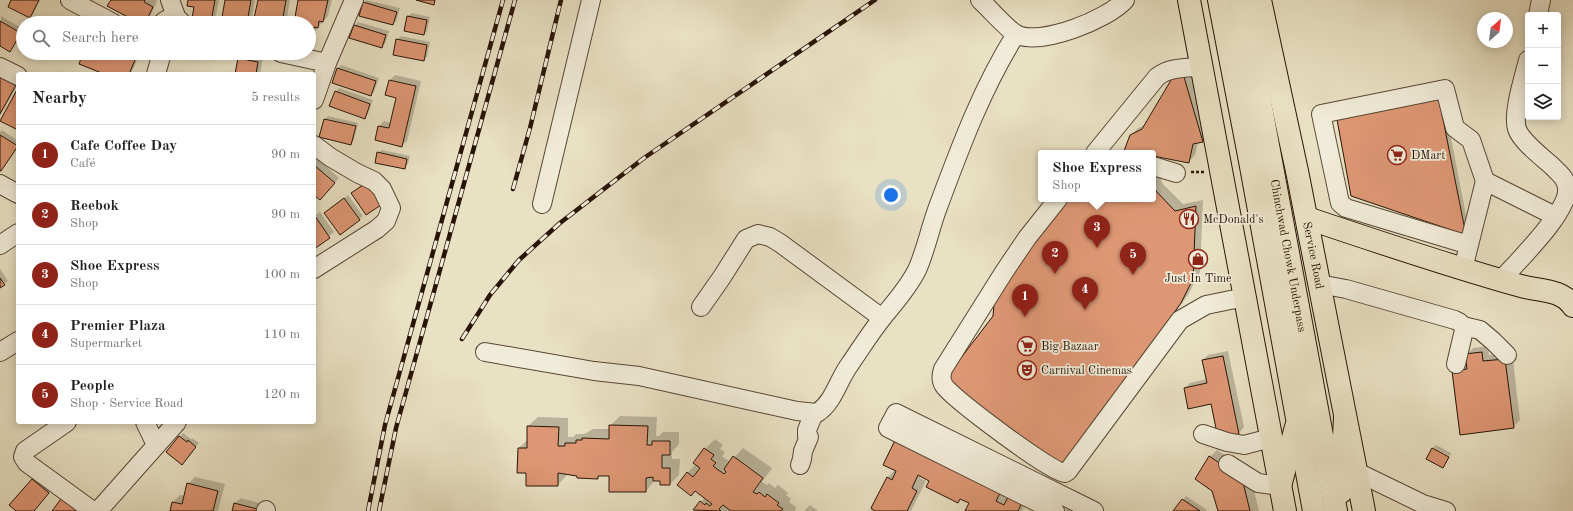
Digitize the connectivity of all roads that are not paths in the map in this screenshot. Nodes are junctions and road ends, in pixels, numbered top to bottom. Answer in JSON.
{"nodes":[{"id":1,"x":70,"y":0,"type":"edge"},
{"id":2,"x":170,"y":0,"type":"edge"},
{"id":3,"x":591,"y":0,"type":"edge"},
{"id":4,"x":980,"y":0,"type":"edge"},
{"id":5,"x":1125,"y":0,"type":"edge"},
{"id":6,"x":1188,"y":0,"type":"edge"},
{"id":7,"x":1219,"y":0,"type":"edge"},
{"id":8,"x":1240,"y":0,"type":"edge"},
{"id":9,"x":1260,"y":0,"type":"edge"},
{"id":10,"x":1541,"y":0,"type":"edge"},
{"id":11,"x":352,"y":1,"type":"edge"},
{"id":12,"x":1539,"y":12,"type":"edge"},
{"id":13,"x":100,"y":16,"type":"edge"},
{"id":14,"x":173,"y":16,"type":"edge"},
{"id":15,"x":1016,"y":34,"type":"junction"},
{"id":16,"x":160,"y":60,"type":"edge"},
{"id":17,"x":316,"y":60,"type":"edge"},
{"id":18,"x":327,"y":62,"type":"junction"},
{"id":19,"x":0,"y":67,"type":"edge"},
{"id":20,"x":1201,"y":67,"type":"junction"},
{"id":21,"x":157,"y":72,"type":"edge"},
{"id":22,"x":1525,"y":72,"type":"edge"},
{"id":23,"x":16,"y":75,"type":"edge"},
{"id":24,"x":316,"y":94,"type":"edge"},
{"id":25,"x":316,"y":147,"type":"edge"},
{"id":26,"x":1104,"y":150,"type":"edge"},
{"id":27,"x":1156,"y":167,"type":"edge"},
{"id":28,"x":1176,"y":173,"type":"dead end"},
{"id":29,"x":1485,"y":181,"type":"junction"},
{"id":30,"x":0,"y":184,"type":"edge"},
{"id":31,"x":16,"y":193,"type":"edge"},
{"id":32,"x":1569,"y":199,"type":"edge"},
{"id":33,"x":1056,"y":202,"type":"edge"},
{"id":34,"x":542,"y":204,"type":"dead end"},
{"id":35,"x":1555,"y":216,"type":"junction"},
{"id":36,"x":1307,"y":218,"type":"junction"},
{"id":37,"x":16,"y":234,"type":"edge"},
{"id":38,"x":0,"y":245,"type":"edge"},
{"id":39,"x":1468,"y":245,"type":"junction"},
{"id":40,"x":316,"y":268,"type":"edge"},
{"id":41,"x":1463,"y":269,"type":"junction"},
{"id":42,"x":1501,"y":280,"type":"junction"},
{"id":43,"x":1319,"y":284,"type":"junction"},
{"id":44,"x":1245,"y":297,"type":"junction"},
{"id":45,"x":1573,"y":306,"type":"edge"},
{"id":46,"x":700,"y":307,"type":"dead end"},
{"id":47,"x":882,"y":318,"type":"junction"},
{"id":48,"x":1463,"y":326,"type":"junction"},
{"id":49,"x":16,"y":342,"type":"edge"},
{"id":50,"x":0,"y":352,"type":"edge"},
{"id":51,"x":485,"y":352,"type":"dead end"},
{"id":52,"x":1507,"y":355,"type":"dead end"},
{"id":53,"x":1456,"y":364,"type":"dead end"},
{"id":54,"x":814,"y":414,"type":"junction"},
{"id":55,"x":1345,"y":418,"type":"junction"},
{"id":56,"x":1298,"y":423,"type":"junction"},
{"id":57,"x":65,"y":424,"type":"edge"},
{"id":58,"x":146,"y":424,"type":"edge"},
{"id":59,"x":175,"y":424,"type":"edge"},
{"id":60,"x":1203,"y":434,"type":"dead end"},
{"id":61,"x":1271,"y":438,"type":"junction"},
{"id":62,"x":156,"y":445,"type":"junction"},
{"id":63,"x":1228,"y":464,"type":"dead end"},
{"id":64,"x":800,"y":465,"type":"dead end"},
{"id":65,"x":1355,"y":471,"type":"junction"},
{"id":66,"x":1280,"y":486,"type":"junction"},
{"id":67,"x":1051,"y":505,"type":"edge"},
{"id":68,"x":93,"y":511,"type":"edge"},
{"id":69,"x":98,"y":511,"type":"edge"},
{"id":70,"x":1094,"y":511,"type":"edge"},
{"id":71,"x":1285,"y":511,"type":"edge"},
{"id":72,"x":1314,"y":511,"type":"edge"},
{"id":73,"x":1336,"y":511,"type":"edge"},
{"id":74,"x":1340,"y":511,"type":"edge"},
{"id":75,"x":1364,"y":511,"type":"edge"},
{"id":76,"x":1446,"y":511,"type":"edge"}],
"edges":[{"from":1,"to":13,"type":"street"},
{"from":2,"to":14,"type":"street"},
{"from":3,"to":34,"type":"street"},
{"from":4,"to":15,"type":"street"},
{"from":5,"to":15,"type":"street"},
{"from":6,"to":20,"type":"main road"},
{"from":7,"to":56,"type":"main road","name":"Chinchwad Chowk Underpass"},
{"from":8,"to":73,"type":"main road","name":"Chinchwad Chowk Underpass"},
{"from":9,"to":36,"type":"main road","name":"Service Road"},
{"from":10,"to":12,"type":"street"},
{"from":11,"to":18,"type":"street"},
{"from":15,"to":47,"type":"street"},
{"from":16,"to":21,"type":"street"},
{"from":17,"to":18,"type":"street"},
{"from":18,"to":24,"type":"street"},
{"from":19,"to":23,"type":"street"},
{"from":20,"to":26,"type":"street"},
{"from":20,"to":44,"type":"main road"},
{"from":22,"to":32,"type":"street"},
{"from":25,"to":40,"type":"street"},
{"from":27,"to":28,"type":"street"},
{"from":29,"to":35,"type":"street"},
{"from":29,"to":39,"type":"street"},
{"from":29,"to":39,"type":"street"},
{"from":30,"to":31,"type":"street"},
{"from":32,"to":35,"type":"street"},
{"from":33,"to":44,"type":"street"},
{"from":35,"to":42,"type":"street"},
{"from":36,"to":41,"type":"main road"},
{"from":36,"to":43,"type":"main road","name":"Service Road"},
{"from":37,"to":38,"type":"street"},
{"from":39,"to":41,"type":"street"},
{"from":41,"to":42,"type":"main road"},
{"from":42,"to":45,"type":"main road"},
{"from":43,"to":48,"type":"street"},
{"from":43,"to":55,"type":"main road","name":"Service Road"},
{"from":44,"to":61,"type":"main road"},
{"from":46,"to":47,"type":"street"},
{"from":47,"to":54,"type":"street"},
{"from":48,"to":52,"type":"street"},
{"from":48,"to":53,"type":"street"},
{"from":49,"to":50,"type":"street"},
{"from":51,"to":54,"type":"street"},
{"from":54,"to":64,"type":"street"},
{"from":55,"to":65,"type":"main road","name":"Service Road"},
{"from":55,"to":74,"type":"main road"},
{"from":56,"to":66,"type":"main road"},
{"from":56,"to":72,"type":"main road","name":"Chinchwad Chowk Underpass"},
{"from":57,"to":68,"type":"street"},
{"from":58,"to":62,"type":"street"},
{"from":59,"to":62,"type":"street"},
{"from":60,"to":61,"type":"street"},
{"from":61,"to":66,"type":"main road"},
{"from":62,"to":69,"type":"street"},
{"from":63,"to":66,"type":"street"},
{"from":65,"to":75,"type":"main road","name":"Service Road"},
{"from":65,"to":76,"type":"street"},
{"from":66,"to":71,"type":"main road"},
{"from":67,"to":67,"type":"street"},
{"from":67,"to":70,"type":"street"}]}
